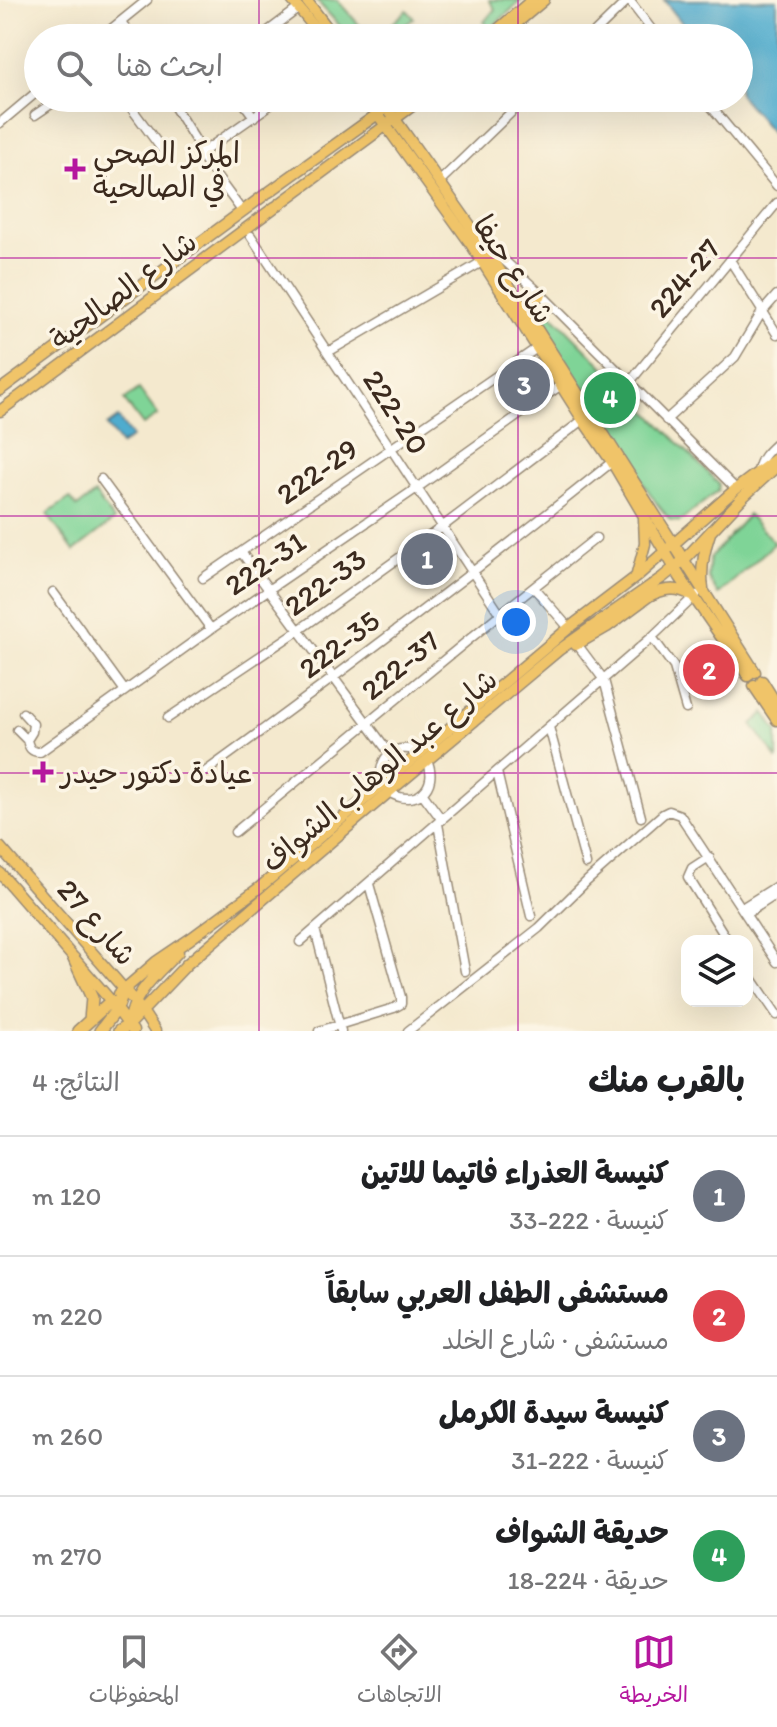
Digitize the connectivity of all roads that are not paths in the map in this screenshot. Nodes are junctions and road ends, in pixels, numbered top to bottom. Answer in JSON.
{"nodes":[{"id":1,"x":147,"y":0,"type":"edge"},
{"id":2,"x":532,"y":0,"type":"edge"},
{"id":3,"x":544,"y":0,"type":"edge"},
{"id":4,"x":629,"y":0,"type":"edge"},
{"id":5,"x":299,"y":3,"type":"edge"},
{"id":6,"x":121,"y":21,"type":"junction"},
{"id":7,"x":117,"y":24,"type":"edge"},
{"id":8,"x":123,"y":24,"type":"edge"},
{"id":9,"x":275,"y":24,"type":"edge"},
{"id":10,"x":313,"y":24,"type":"edge"},
{"id":11,"x":321,"y":24,"type":"edge"},
{"id":12,"x":504,"y":24,"type":"edge"},
{"id":13,"x":516,"y":24,"type":"edge"},
{"id":14,"x":604,"y":24,"type":"edge"},
{"id":15,"x":647,"y":24,"type":"edge"},
{"id":16,"x":24,"y":103,"type":"edge"},
{"id":17,"x":39,"y":112,"type":"edge"},
{"id":18,"x":134,"y":112,"type":"edge"},
{"id":19,"x":178,"y":112,"type":"edge"},
{"id":20,"x":250,"y":112,"type":"edge"},
{"id":21,"x":261,"y":112,"type":"edge"},
{"id":22,"x":373,"y":112,"type":"edge"},
{"id":23,"x":384,"y":112,"type":"edge"},
{"id":24,"x":404,"y":112,"type":"edge"},
{"id":25,"x":512,"y":112,"type":"edge"},
{"id":26,"x":716,"y":112,"type":"edge"},
{"id":27,"x":35,"y":115,"type":"dead end"},
{"id":28,"x":254,"y":117,"type":"junction"},
{"id":29,"x":390,"y":122,"type":"junction"},
{"id":30,"x":0,"y":123,"type":"edge"},
{"id":31,"x":199,"y":146,"type":"dead end"},
{"id":32,"x":161,"y":148,"type":"dead end"},
{"id":33,"x":439,"y":182,"type":"junction"},
{"id":34,"x":777,"y":186,"type":"edge"},
{"id":35,"x":777,"y":203,"type":"edge"},
{"id":36,"x":242,"y":211,"type":"junction"},
{"id":37,"x":254,"y":222,"type":"junction"},
{"id":38,"x":239,"y":234,"type":"junction"},
{"id":39,"x":251,"y":236,"type":"junction"},
{"id":40,"x":479,"y":238,"type":"junction"},
{"id":41,"x":730,"y":260,"type":"junction"},
{"id":42,"x":482,"y":262,"type":"junction"},
{"id":43,"x":541,"y":294,"type":"junction"},
{"id":44,"x":777,"y":295,"type":"edge"},
{"id":45,"x":524,"y":309,"type":"junction"},
{"id":46,"x":762,"y":312,"type":"junction"},
{"id":47,"x":86,"y":326,"type":"junction"},
{"id":48,"x":777,"y":334,"type":"edge"},
{"id":49,"x":96,"y":340,"type":"junction"},
{"id":50,"x":537,"y":348,"type":"junction"},
{"id":51,"x":328,"y":352,"type":"junction"},
{"id":52,"x":629,"y":383,"type":"junction"},
{"id":53,"x":561,"y":385,"type":"junction"},
{"id":54,"x":0,"y":390,"type":"edge"},
{"id":55,"x":0,"y":411,"type":"edge"},
{"id":56,"x":583,"y":420,"type":"junction"},
{"id":57,"x":666,"y":420,"type":"junction"},
{"id":58,"x":777,"y":443,"type":"edge"},
{"id":59,"x":391,"y":449,"type":"junction"},
{"id":60,"x":612,"y":462,"type":"junction"},
{"id":61,"x":776,"y":463,"type":"edge"},
{"id":62,"x":758,"y":472,"type":"junction"},
{"id":63,"x":101,"y":479,"type":"dead end"},
{"id":64,"x":417,"y":488,"type":"junction"},
{"id":65,"x":736,"y":489,"type":"junction"},
{"id":66,"x":643,"y":513,"type":"junction"},
{"id":67,"x":442,"y":527,"type":"junction"},
{"id":68,"x":712,"y":528,"type":"junction"},
{"id":69,"x":596,"y":538,"type":"dead end"},
{"id":70,"x":670,"y":548,"type":"junction"},
{"id":71,"x":241,"y":552,"type":"junction"},
{"id":72,"x":684,"y":560,"type":"junction"},
{"id":73,"x":674,"y":568,"type":"junction"},
{"id":74,"x":473,"y":573,"type":"junction"},
{"id":75,"x":636,"y":577,"type":"junction"},
{"id":76,"x":203,"y":578,"type":"dead end"},
{"id":77,"x":534,"y":588,"type":"junction"},
{"id":78,"x":269,"y":590,"type":"junction"},
{"id":79,"x":703,"y":590,"type":"junction"},
{"id":80,"x":53,"y":592,"type":"dead end"},
{"id":81,"x":693,"y":597,"type":"junction"},
{"id":82,"x":500,"y":614,"type":"junction"},
{"id":83,"x":569,"y":628,"type":"junction"},
{"id":84,"x":211,"y":629,"type":"junction"},
{"id":85,"x":299,"y":630,"type":"junction"},
{"id":86,"x":652,"y":637,"type":"junction"},
{"id":87,"x":577,"y":644,"type":"junction"},
{"id":88,"x":559,"y":650,"type":"junction"},
{"id":89,"x":334,"y":678,"type":"junction"},
{"id":90,"x":755,"y":679,"type":"junction"},
{"id":91,"x":604,"y":680,"type":"junction"},
{"id":92,"x":125,"y":691,"type":"junction"},
{"id":93,"x":777,"y":705,"type":"edge"},
{"id":94,"x":686,"y":709,"type":"dead end"},
{"id":95,"x":23,"y":713,"type":"dead end"},
{"id":96,"x":168,"y":718,"type":"dead end"},
{"id":97,"x":777,"y":720,"type":"edge"},
{"id":98,"x":367,"y":723,"type":"junction"},
{"id":99,"x":549,"y":727,"type":"junction"},
{"id":100,"x":17,"y":730,"type":"dead end"},
{"id":101,"x":27,"y":740,"type":"junction"},
{"id":102,"x":390,"y":754,"type":"junction"},
{"id":103,"x":424,"y":757,"type":"junction"},
{"id":104,"x":205,"y":772,"type":"dead end"},
{"id":105,"x":497,"y":772,"type":"junction"},
{"id":106,"x":386,"y":788,"type":"junction"},
{"id":107,"x":422,"y":793,"type":"junction"},
{"id":108,"x":641,"y":817,"type":"dead end"},
{"id":109,"x":440,"y":822,"type":"junction"},
{"id":110,"x":235,"y":832,"type":"dead end"},
{"id":111,"x":0,"y":847,"type":"edge"},
{"id":112,"x":709,"y":857,"type":"junction"},
{"id":113,"x":586,"y":864,"type":"dead end"},
{"id":114,"x":0,"y":873,"type":"edge"},
{"id":115,"x":369,"y":884,"type":"junction"},
{"id":116,"x":777,"y":886,"type":"edge"},
{"id":117,"x":777,"y":894,"type":"edge"},
{"id":118,"x":744,"y":911,"type":"junction"},
{"id":119,"x":531,"y":916,"type":"dead end"},
{"id":120,"x":315,"y":929,"type":"junction"},
{"id":121,"x":724,"y":935,"type":"edge"},
{"id":122,"x":190,"y":939,"type":"junction"},
{"id":123,"x":300,"y":942,"type":"dead end"},
{"id":124,"x":74,"y":959,"type":"junction"},
{"id":125,"x":777,"y":962,"type":"edge"},
{"id":126,"x":465,"y":971,"type":"dead end"},
{"id":127,"x":753,"y":980,"type":"edge"},
{"id":128,"x":124,"y":989,"type":"junction"},
{"id":129,"x":134,"y":1002,"type":"junction"},
{"id":130,"x":114,"y":1005,"type":"junction"},
{"id":131,"x":142,"y":1011,"type":"junction"},
{"id":132,"x":777,"y":1015,"type":"edge"},
{"id":133,"x":90,"y":1020,"type":"junction"},
{"id":134,"x":340,"y":1028,"type":"edge"},
{"id":135,"x":127,"y":1029,"type":"edge"},
{"id":136,"x":78,"y":1031,"type":"edge"},
{"id":137,"x":100,"y":1031,"type":"edge"},
{"id":138,"x":155,"y":1031,"type":"edge"},
{"id":139,"x":319,"y":1031,"type":"edge"},
{"id":140,"x":408,"y":1031,"type":"edge"}],
"edges":[{"from":1,"to":6,"type":"street"},
{"from":2,"to":12,"type":"main road"},
{"from":3,"to":13,"type":"main road"},
{"from":4,"to":14,"type":"street"},
{"from":4,"to":15,"type":"street"},
{"from":5,"to":9,"type":"street"},
{"from":5,"to":10,"type":"main road"},
{"from":5,"to":11,"type":"main road"},
{"from":6,"to":7,"type":"street"},
{"from":6,"to":8,"type":"street"},
{"from":16,"to":30,"type":"street"},
{"from":17,"to":27,"type":"street"},
{"from":18,"to":32,"type":"street"},
{"from":19,"to":31,"type":"street"},
{"from":20,"to":28,"type":"street"},
{"from":21,"to":28,"type":"street"},
{"from":22,"to":36,"type":"main road","name":"شارع الصالحية"},
{"from":23,"to":29,"type":"main road","name":"شارع حيفا"},
{"from":24,"to":29,"type":"main road","name":"شارع الصالحية"},
{"from":25,"to":33,"type":"street"},
{"from":26,"to":34,"type":"street"},
{"from":28,"to":36,"type":"street"},
{"from":29,"to":33,"type":"main road","name":"شارع حيفا"},
{"from":29,"to":37,"type":"main road","name":"شارع الصالحية"},
{"from":29,"to":42,"type":"main road","name":"شارع حيفا"},
{"from":33,"to":40,"type":"main road","name":"شارع حيفا"},
{"from":35,"to":41,"type":"street","name":"224-27"},
{"from":36,"to":47,"type":"main road","name":"شارع الصالحية"},
{"from":37,"to":38,"type":"main road","name":"شارع الصالحية"},
{"from":37,"to":39,"type":"street"},
{"from":38,"to":39,"type":"street"},
{"from":38,"to":49,"type":"main road","name":"شارع الصالحية"},
{"from":39,"to":51,"type":"street","name":"222-20"},
{"from":40,"to":43,"type":"street"},
{"from":40,"to":45,"type":"main road","name":"شارع حيفا"},
{"from":41,"to":46,"type":"street"},
{"from":41,"to":52,"type":"street","name":"224-27"},
{"from":42,"to":50,"type":"main road","name":"شارع حيفا"},
{"from":42,"to":51,"type":"street"},
{"from":43,"to":45,"type":"main road"},
{"from":43,"to":52,"type":"street"},
{"from":44,"to":46,"type":"street"},
{"from":45,"to":70,"type":"main road","name":"شارع حيفا"},
{"from":46,"to":48,"type":"street"},
{"from":46,"to":57,"type":"street"},
{"from":47,"to":49,"type":"main road"},
{"from":47,"to":54,"type":"main road","name":"شارع الصالحية"},
{"from":49,"to":55,"type":"main road","name":"شارع الصالحية"},
{"from":50,"to":53,"type":"main road","name":"شارع حيفا"},
{"from":50,"to":59,"type":"street","name":"222-29"},
{"from":51,"to":59,"type":"street","name":"222-20"},
{"from":52,"to":57,"type":"street"},
{"from":53,"to":56,"type":"main road","name":"شارع حيفا"},
{"from":53,"to":64,"type":"street","name":"222-31"},
{"from":56,"to":60,"type":"main road","name":"شارع حيفا"},
{"from":56,"to":67,"type":"street","name":"222-33"},
{"from":57,"to":65,"type":"street"},
{"from":58,"to":62,"type":"street"},
{"from":59,"to":64,"type":"street","name":"222-20"},
{"from":59,"to":71,"type":"street","name":"222-29"},
{"from":60,"to":66,"type":"main road","name":"شارع حيفا"},
{"from":60,"to":74,"type":"street","name":"222-35"},
{"from":61,"to":62,"type":"main road","name":"شارع عبد الوهاب الشواف"},
{"from":61,"to":68,"type":"main road","name":"شارع عبد الوهاب الشواف"},
{"from":62,"to":65,"type":"main road","name":"شارع عبد الوهاب الشواف"},
{"from":63,"to":84,"type":"street"},
{"from":64,"to":67,"type":"street","name":"222-20"},
{"from":64,"to":78,"type":"street","name":"222-31"},
{"from":65,"to":70,"type":"main road","name":"شارع عبد الوهاب الشواف"},
{"from":66,"to":70,"type":"main road","name":"شارع حيفا"},
{"from":66,"to":75,"type":"main road"},
{"from":67,"to":74,"type":"street","name":"222-20"},
{"from":67,"to":85,"type":"street","name":"222-33"},
{"from":68,"to":72,"type":"main road","name":"شارع عبد الوهاب الشواف"},
{"from":68,"to":79,"type":"main road"},
{"from":69,"to":77,"type":"street","name":"222-37"},
{"from":70,"to":72,"type":"main road"},
{"from":70,"to":73,"type":"main road"},
{"from":70,"to":75,"type":"main road","name":"شارع عبد الوهاب الشواف"},
{"from":71,"to":76,"type":"street","name":"222-29"},
{"from":71,"to":78,"type":"street"},
{"from":72,"to":73,"type":"main road","name":"شارع عبد الوهاب الشواف"},
{"from":72,"to":79,"type":"main road"},
{"from":73,"to":81,"type":"main road"},
{"from":73,"to":88,"type":"main road","name":"شارع عبد الوهاب الشواف"},
{"from":74,"to":82,"type":"street","name":"222-20"},
{"from":74,"to":89,"type":"street","name":"222-35"},
{"from":75,"to":83,"type":"main road","name":"شارع عبد الوهاب الشواف"},
{"from":77,"to":82,"type":"street","name":"222-37"},
{"from":77,"to":83,"type":"street"},
{"from":78,"to":84,"type":"street","name":"222-31"},
{"from":78,"to":85,"type":"street"},
{"from":79,"to":81,"type":"street"},
{"from":79,"to":90,"type":"main road"},
{"from":80,"to":92,"type":"street"},
{"from":81,"to":86,"type":"street"},
{"from":81,"to":87,"type":"main road"},
{"from":81,"to":90,"type":"main road"},
{"from":82,"to":98,"type":"street","name":"222-37"},
{"from":83,"to":103,"type":"main road","name":"شارع عبد الوهاب الشواف"},
{"from":84,"to":92,"type":"street","name":"222-31"},
{"from":85,"to":89,"type":"street"},
{"from":85,"to":96,"type":"street","name":"222-33"},
{"from":86,"to":91,"type":"street"},
{"from":86,"to":94,"type":"street"},
{"from":87,"to":88,"type":"main road"},
{"from":87,"to":91,"type":"street"},
{"from":88,"to":103,"type":"main road","name":"شارع عبد الوهاب الشواف"},
{"from":89,"to":98,"type":"street"},
{"from":89,"to":104,"type":"street","name":"222-35"},
{"from":90,"to":93,"type":"main road"},
{"from":90,"to":97,"type":"main road"},
{"from":91,"to":99,"type":"street"},
{"from":91,"to":108,"type":"street"},
{"from":92,"to":101,"type":"street","name":"222-31"},
{"from":95,"to":101,"type":"street"},
{"from":98,"to":102,"type":"street"},
{"from":98,"to":110,"type":"street","name":"222-37"},
{"from":99,"to":105,"type":"street"},
{"from":99,"to":113,"type":"street"},
{"from":100,"to":101,"type":"street"},
{"from":102,"to":103,"type":"street"},
{"from":102,"to":106,"type":"street"},
{"from":103,"to":106,"type":"main road","name":"شارع عبد الوهاب الشواف"},
{"from":103,"to":107,"type":"street"},
{"from":105,"to":109,"type":"street"},
{"from":105,"to":119,"type":"street"},
{"from":106,"to":107,"type":"street"},
{"from":106,"to":122,"type":"main road","name":"شارع عبد الوهاب الشواف"},
{"from":106,"to":131,"type":"main road","name":"شارع عبد الوهاب الشواف"},
{"from":107,"to":109,"type":"street"},
{"from":109,"to":115,"type":"street"},
{"from":109,"to":126,"type":"street"},
{"from":111,"to":128,"type":"main road","name":"شارع 27"},
{"from":112,"to":118,"type":"street"},
{"from":112,"to":121,"type":"street"},
{"from":112,"to":140,"type":"street"},
{"from":114,"to":124,"type":"main road","name":"شارع 27"},
{"from":115,"to":120,"type":"street"},
{"from":115,"to":134,"type":"street"},
{"from":116,"to":118,"type":"street"},
{"from":117,"to":118,"type":"street"},
{"from":118,"to":125,"type":"street"},
{"from":120,"to":123,"type":"street"},
{"from":120,"to":134,"type":"street"},
{"from":122,"to":128,"type":"main road","name":"شارع عبد الوهاب الشواف"},
{"from":122,"to":129,"type":"main road"},
{"from":124,"to":130,"type":"main road","name":"شارع 27"},
{"from":124,"to":133,"type":"highway"},
{"from":127,"to":132,"type":"street"},
{"from":128,"to":129,"type":"main road","name":"شارع 27"},
{"from":128,"to":130,"type":"highway"},
{"from":129,"to":131,"type":"main road","name":"شارع 27"},
{"from":129,"to":135,"type":"main road"},
{"from":130,"to":133,"type":"highway"},
{"from":130,"to":135,"type":"main road","name":"شارع 27"},
{"from":130,"to":137,"type":"highway"},
{"from":131,"to":135,"type":"main road","name":"شارع عبد الوهاب الشواف"},
{"from":131,"to":138,"type":"main road","name":"شارع 27"},
{"from":133,"to":136,"type":"highway"},
{"from":134,"to":139,"type":"street"}]}
